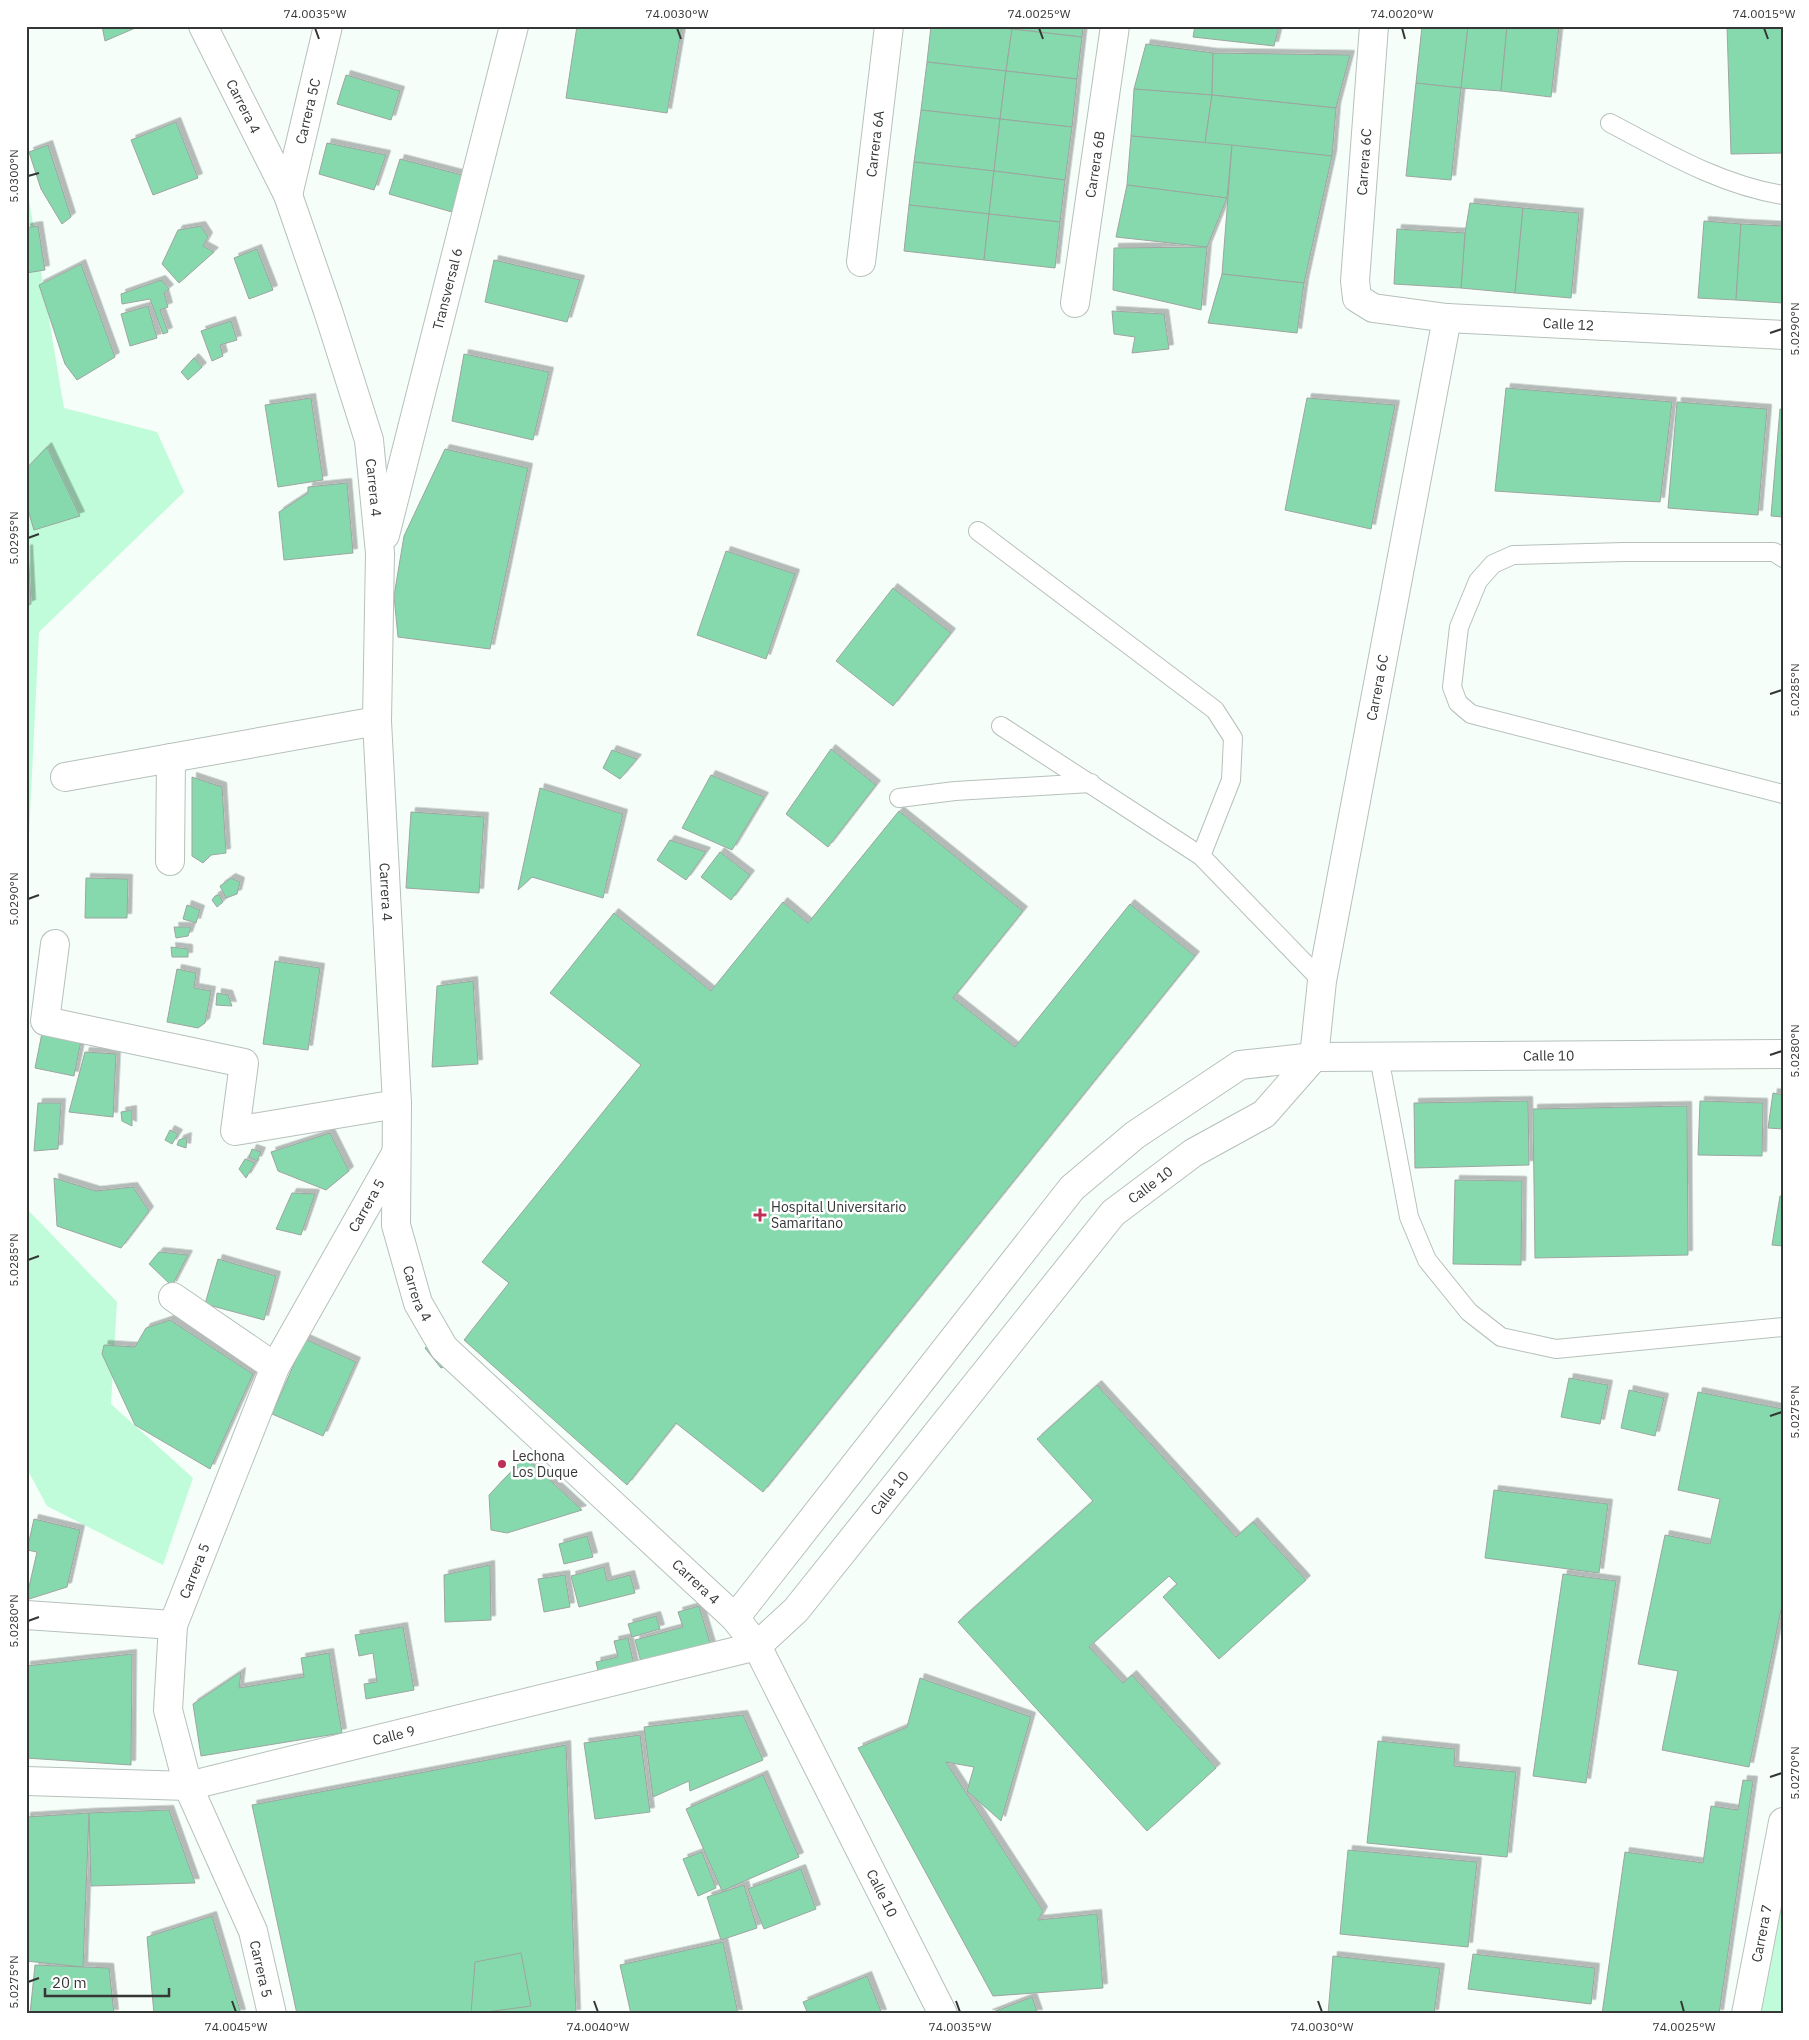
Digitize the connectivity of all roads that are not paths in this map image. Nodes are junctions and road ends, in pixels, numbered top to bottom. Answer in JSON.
{"nodes":[{"id":1,"x":203,"y":26,"type":"edge"},
{"id":2,"x":328,"y":26,"type":"edge"},
{"id":3,"x":514,"y":26,"type":"edge"},
{"id":4,"x":889,"y":26,"type":"edge"},
{"id":5,"x":1115,"y":26,"type":"edge"},
{"id":6,"x":1374,"y":26,"type":"edge"},
{"id":7,"x":1610,"y":123,"type":"dead end"},
{"id":8,"x":288,"y":195,"type":"junction"},
{"id":9,"x":1783,"y":195,"type":"edge"},
{"id":10,"x":861,"y":262,"type":"dead end"},
{"id":11,"x":1358,"y":298,"type":"joint"},
{"id":12,"x":1075,"y":304,"type":"dead end"},
{"id":13,"x":1447,"y":318,"type":"junction"},
{"id":14,"x":1783,"y":335,"type":"edge"},
{"id":15,"x":978,"y":531,"type":"dead end"},
{"id":16,"x":380,"y":553,"type":"junction"},
{"id":17,"x":1783,"y":558,"type":"edge"},
{"id":18,"x":377,"y":721,"type":"junction"},
{"id":19,"x":1001,"y":726,"type":"dead end"},
{"id":20,"x":172,"y":758,"type":"junction"},
{"id":21,"x":66,"y":777,"type":"dead end"},
{"id":22,"x":1091,"y":783,"type":"junction"},
{"id":23,"x":1783,"y":794,"type":"edge"},
{"id":24,"x":899,"y":798,"type":"dead end"},
{"id":25,"x":1200,"y":856,"type":"junction"},
{"id":26,"x":170,"y":861,"type":"dead end"},
{"id":27,"x":55,"y":944,"type":"dead end"},
{"id":28,"x":1322,"y":981,"type":"junction"},
{"id":29,"x":1783,"y":1054,"type":"edge"},
{"id":30,"x":1314,"y":1057,"type":"junction"},
{"id":31,"x":1379,"y":1057,"type":"junction"},
{"id":32,"x":397,"y":1104,"type":"junction"},
{"id":33,"x":397,"y":1153,"type":"junction"},
{"id":34,"x":173,"y":1297,"type":"dead end"},
{"id":35,"x":1783,"y":1327,"type":"edge"},
{"id":36,"x":275,"y":1367,"type":"junction"},
{"id":37,"x":26,"y":1615,"type":"edge"},
{"id":38,"x":736,"y":1618,"type":"junction"},
{"id":39,"x":173,"y":1625,"type":"junction"},
{"id":40,"x":757,"y":1646,"type":"junction"},
{"id":41,"x":26,"y":1781,"type":"edge"},
{"id":42,"x":188,"y":1786,"type":"junction"},
{"id":43,"x":1783,"y":1822,"type":"edge"},
{"id":44,"x":272,"y":2014,"type":"edge"},
{"id":45,"x":943,"y":2014,"type":"edge"},
{"id":46,"x":1746,"y":2014,"type":"edge"}],
"edges":[{"from":1,"to":8,"type":"street","name":"Carrera 4"},
{"from":2,"to":8,"type":"street","name":"Carrera 5C"},
{"from":3,"to":16,"type":"street","name":"Transversal 6"},
{"from":4,"to":10,"type":"street","name":"Carrera 6A"},
{"from":5,"to":12,"type":"street","name":"Carrera 6B"},
{"from":6,"to":11,"type":"street","name":"Carrera 6C"},
{"from":7,"to":9,"type":"lane"},
{"from":8,"to":16,"type":"street","name":"Carrera 4"},
{"from":11,"to":13,"type":"street","name":"Calle 12"},
{"from":13,"to":14,"type":"street","name":"Calle 12"},
{"from":13,"to":28,"type":"street","name":"Carrera 6C"},
{"from":15,"to":25,"type":"lane"},
{"from":16,"to":18,"type":"street","name":"Carrera 4"},
{"from":17,"to":23,"type":"lane"},
{"from":18,"to":20,"type":"street"},
{"from":18,"to":32,"type":"street","name":"Carrera 4"},
{"from":19,"to":22,"type":"lane"},
{"from":20,"to":21,"type":"street"},
{"from":20,"to":26,"type":"street"},
{"from":22,"to":24,"type":"lane"},
{"from":22,"to":25,"type":"lane"},
{"from":25,"to":28,"type":"lane"},
{"from":27,"to":32,"type":"street"},
{"from":28,"to":30,"type":"street","name":"Carrera 6C"},
{"from":29,"to":31,"type":"street","name":"Calle 10"},
{"from":30,"to":31,"type":"street","name":"Calle 10"},
{"from":30,"to":38,"type":"street","name":"Calle 10"},
{"from":30,"to":40,"type":"street","name":"Calle 10"},
{"from":31,"to":35,"type":"lane"},
{"from":32,"to":33,"type":"street","name":"Carrera 4"},
{"from":33,"to":36,"type":"street","name":"Carrera 5"},
{"from":33,"to":38,"type":"street","name":"Carrera 4"},
{"from":34,"to":36,"type":"street"},
{"from":36,"to":39,"type":"street","name":"Carrera 5"},
{"from":37,"to":39,"type":"street"},
{"from":38,"to":40,"type":"street","name":"Carrera 4"},
{"from":39,"to":42,"type":"street","name":"Carrera 5"},
{"from":40,"to":42,"type":"street","name":"Calle 9"},
{"from":40,"to":45,"type":"street","name":"Calle 10"},
{"from":41,"to":42,"type":"street","name":"Calle 9"},
{"from":42,"to":44,"type":"street","name":"Carrera 5"},
{"from":43,"to":46,"type":"street","name":"Carrera 7"}]}
